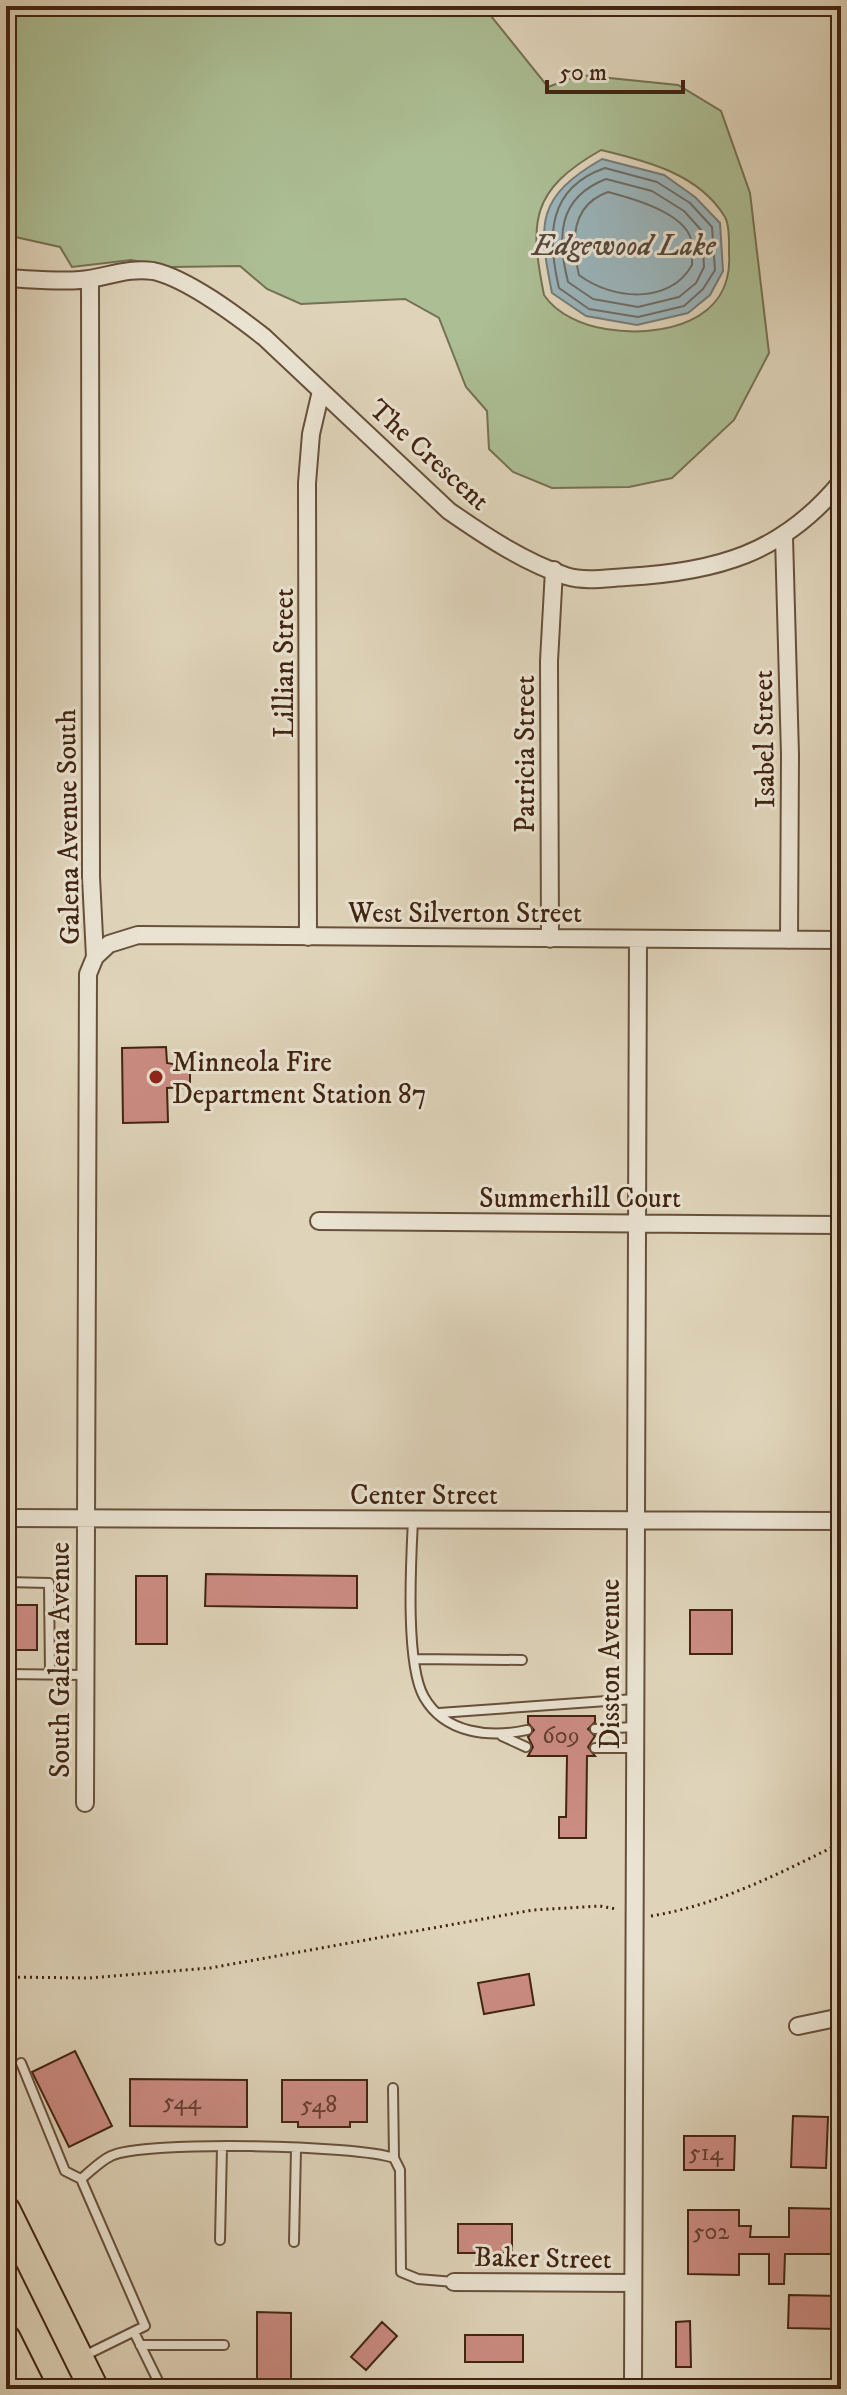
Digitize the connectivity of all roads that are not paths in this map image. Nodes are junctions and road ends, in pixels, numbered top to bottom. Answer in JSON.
{"nodes":[{"id":1,"x":6,"y":278,"type":"edge"},
{"id":2,"x":90,"y":279,"type":"junction"},
{"id":3,"x":321,"y":391,"type":"junction"},
{"id":4,"x":841,"y":482,"type":"edge"},
{"id":5,"x":784,"y":537,"type":"junction"},
{"id":6,"x":554,"y":570,"type":"junction"},
{"id":7,"x":308,"y":937,"type":"junction"},
{"id":8,"x":550,"y":939,"type":"junction"},
{"id":9,"x":638,"y":939,"type":"junction"},
{"id":10,"x":789,"y":940,"type":"junction"},
{"id":11,"x":841,"y":940,"type":"edge"},
{"id":12,"x":95,"y":957,"type":"junction"},
{"id":13,"x":319,"y":1221,"type":"dead end"},
{"id":14,"x":635,"y":1223,"type":"junction"},
{"id":15,"x":841,"y":1225,"type":"edge"},
{"id":16,"x":6,"y":1518,"type":"edge"},
{"id":17,"x":85,"y":1518,"type":"junction"},
{"id":18,"x":413,"y":1520,"type":"junction"},
{"id":19,"x":636,"y":1521,"type":"junction"},
{"id":20,"x":841,"y":1521,"type":"edge"},
{"id":21,"x":6,"y":1582,"type":"edge"},
{"id":22,"x":414,"y":1659,"type":"junction"},
{"id":23,"x":522,"y":1660,"type":"dead end"},
{"id":24,"x":6,"y":1674,"type":"edge"},
{"id":25,"x":50,"y":1674,"type":"junction"},
{"id":26,"x":85,"y":1675,"type":"junction"},
{"id":27,"x":635,"y":1699,"type":"junction"},
{"id":28,"x":439,"y":1713,"type":"junction"},
{"id":29,"x":635,"y":1727,"type":"junction"},
{"id":30,"x":595,"y":1729,"type":"dead end"},
{"id":31,"x":527,"y":1730,"type":"dead end"},
{"id":32,"x":501,"y":1736,"type":"junction"},
{"id":33,"x":526,"y":1747,"type":"dead end"},
{"id":34,"x":595,"y":1748,"type":"dead end"},
{"id":35,"x":635,"y":1748,"type":"junction"},
{"id":36,"x":85,"y":1803,"type":"dead end"},
{"id":37,"x":841,"y":2017,"type":"edge"},
{"id":38,"x":798,"y":2026,"type":"dead end"},
{"id":39,"x":21,"y":2063,"type":"dead end"},
{"id":40,"x":393,"y":2088,"type":"dead end"},
{"id":41,"x":222,"y":2147,"type":"junction"},
{"id":42,"x":296,"y":2149,"type":"junction"},
{"id":43,"x":394,"y":2158,"type":"junction"},
{"id":44,"x":81,"y":2179,"type":"junction"},
{"id":45,"x":6,"y":2211,"type":"edge"},
{"id":46,"x":220,"y":2240,"type":"dead end"},
{"id":47,"x":294,"y":2242,"type":"dead end"},
{"id":48,"x":454,"y":2282,"type":"joint"},
{"id":49,"x":633,"y":2283,"type":"junction"},
{"id":50,"x":134,"y":2332,"type":"junction"},
{"id":51,"x":140,"y":2345,"type":"junction"},
{"id":52,"x":224,"y":2345,"type":"dead end"},
{"id":53,"x":8,"y":2347,"type":"edge"},
{"id":54,"x":78,"y":2358,"type":"junction"},
{"id":55,"x":31,"y":2389,"type":"edge"},
{"id":56,"x":94,"y":2389,"type":"edge"},
{"id":57,"x":162,"y":2389,"type":"edge"},
{"id":58,"x":633,"y":2389,"type":"edge"}],
"edges":[{"from":1,"to":2,"type":"street","name":"The Crescent"},
{"from":2,"to":3,"type":"street","name":"The Crescent"},
{"from":2,"to":12,"type":"street","name":"Galena Avenue South"},
{"from":3,"to":6,"type":"street","name":"The Crescent"},
{"from":3,"to":7,"type":"street","name":"Lillian Street"},
{"from":4,"to":5,"type":"street","name":"The Crescent"},
{"from":5,"to":6,"type":"street","name":"The Crescent"},
{"from":5,"to":10,"type":"street","name":"Isabel Street"},
{"from":6,"to":8,"type":"street","name":"Patricia Street"},
{"from":7,"to":8,"type":"street","name":"West Silverton Street"},
{"from":7,"to":12,"type":"street","name":"West Silverton Street"},
{"from":8,"to":9,"type":"street","name":"West Silverton Street"},
{"from":9,"to":10,"type":"street","name":"West Silverton Street"},
{"from":9,"to":14,"type":"street","name":"Disston Avenue"},
{"from":10,"to":11,"type":"street","name":"West Silverton Street"},
{"from":12,"to":17,"type":"street","name":"Galena Avenue South"},
{"from":13,"to":14,"type":"street","name":"Summerhill Court"},
{"from":14,"to":15,"type":"street","name":"Summerhill Court"},
{"from":14,"to":19,"type":"street","name":"Disston Avenue"},
{"from":16,"to":17,"type":"street","name":"Center Street"},
{"from":17,"to":18,"type":"street","name":"Center Street"},
{"from":17,"to":26,"type":"street","name":"South Galena Avenue"},
{"from":18,"to":19,"type":"street","name":"Center Street"},
{"from":18,"to":22,"type":"lane"},
{"from":19,"to":20,"type":"street","name":"Center Street"},
{"from":19,"to":27,"type":"street","name":"Disston Avenue"},
{"from":21,"to":25,"type":"lane"},
{"from":22,"to":23,"type":"lane"},
{"from":22,"to":28,"type":"lane"},
{"from":24,"to":25,"type":"lane"},
{"from":25,"to":26,"type":"lane"},
{"from":26,"to":36,"type":"street","name":"South Galena Avenue"},
{"from":27,"to":28,"type":"lane"},
{"from":27,"to":29,"type":"street","name":"Disston Avenue"},
{"from":28,"to":32,"type":"lane"},
{"from":29,"to":30,"type":"lane"},
{"from":29,"to":35,"type":"street","name":"Disston Avenue"},
{"from":31,"to":32,"type":"lane"},
{"from":32,"to":33,"type":"lane"},
{"from":34,"to":35,"type":"lane"},
{"from":35,"to":49,"type":"street","name":"Disston Avenue"},
{"from":37,"to":38,"type":"street"},
{"from":39,"to":44,"type":"lane"},
{"from":40,"to":43,"type":"lane"},
{"from":41,"to":42,"type":"lane"},
{"from":41,"to":44,"type":"lane"},
{"from":41,"to":46,"type":"lane"},
{"from":42,"to":43,"type":"lane"},
{"from":42,"to":47,"type":"lane"},
{"from":43,"to":48,"type":"lane"},
{"from":44,"to":50,"type":"lane"},
{"from":45,"to":54,"type":"highway"},
{"from":48,"to":49,"type":"street","name":"Baker Street"},
{"from":49,"to":58,"type":"street","name":"Disston Avenue"},
{"from":50,"to":51,"type":"lane"},
{"from":50,"to":54,"type":"lane"},
{"from":51,"to":52,"type":"lane"},
{"from":51,"to":57,"type":"lane"},
{"from":53,"to":55,"type":"highway"},
{"from":54,"to":56,"type":"highway"}]}
